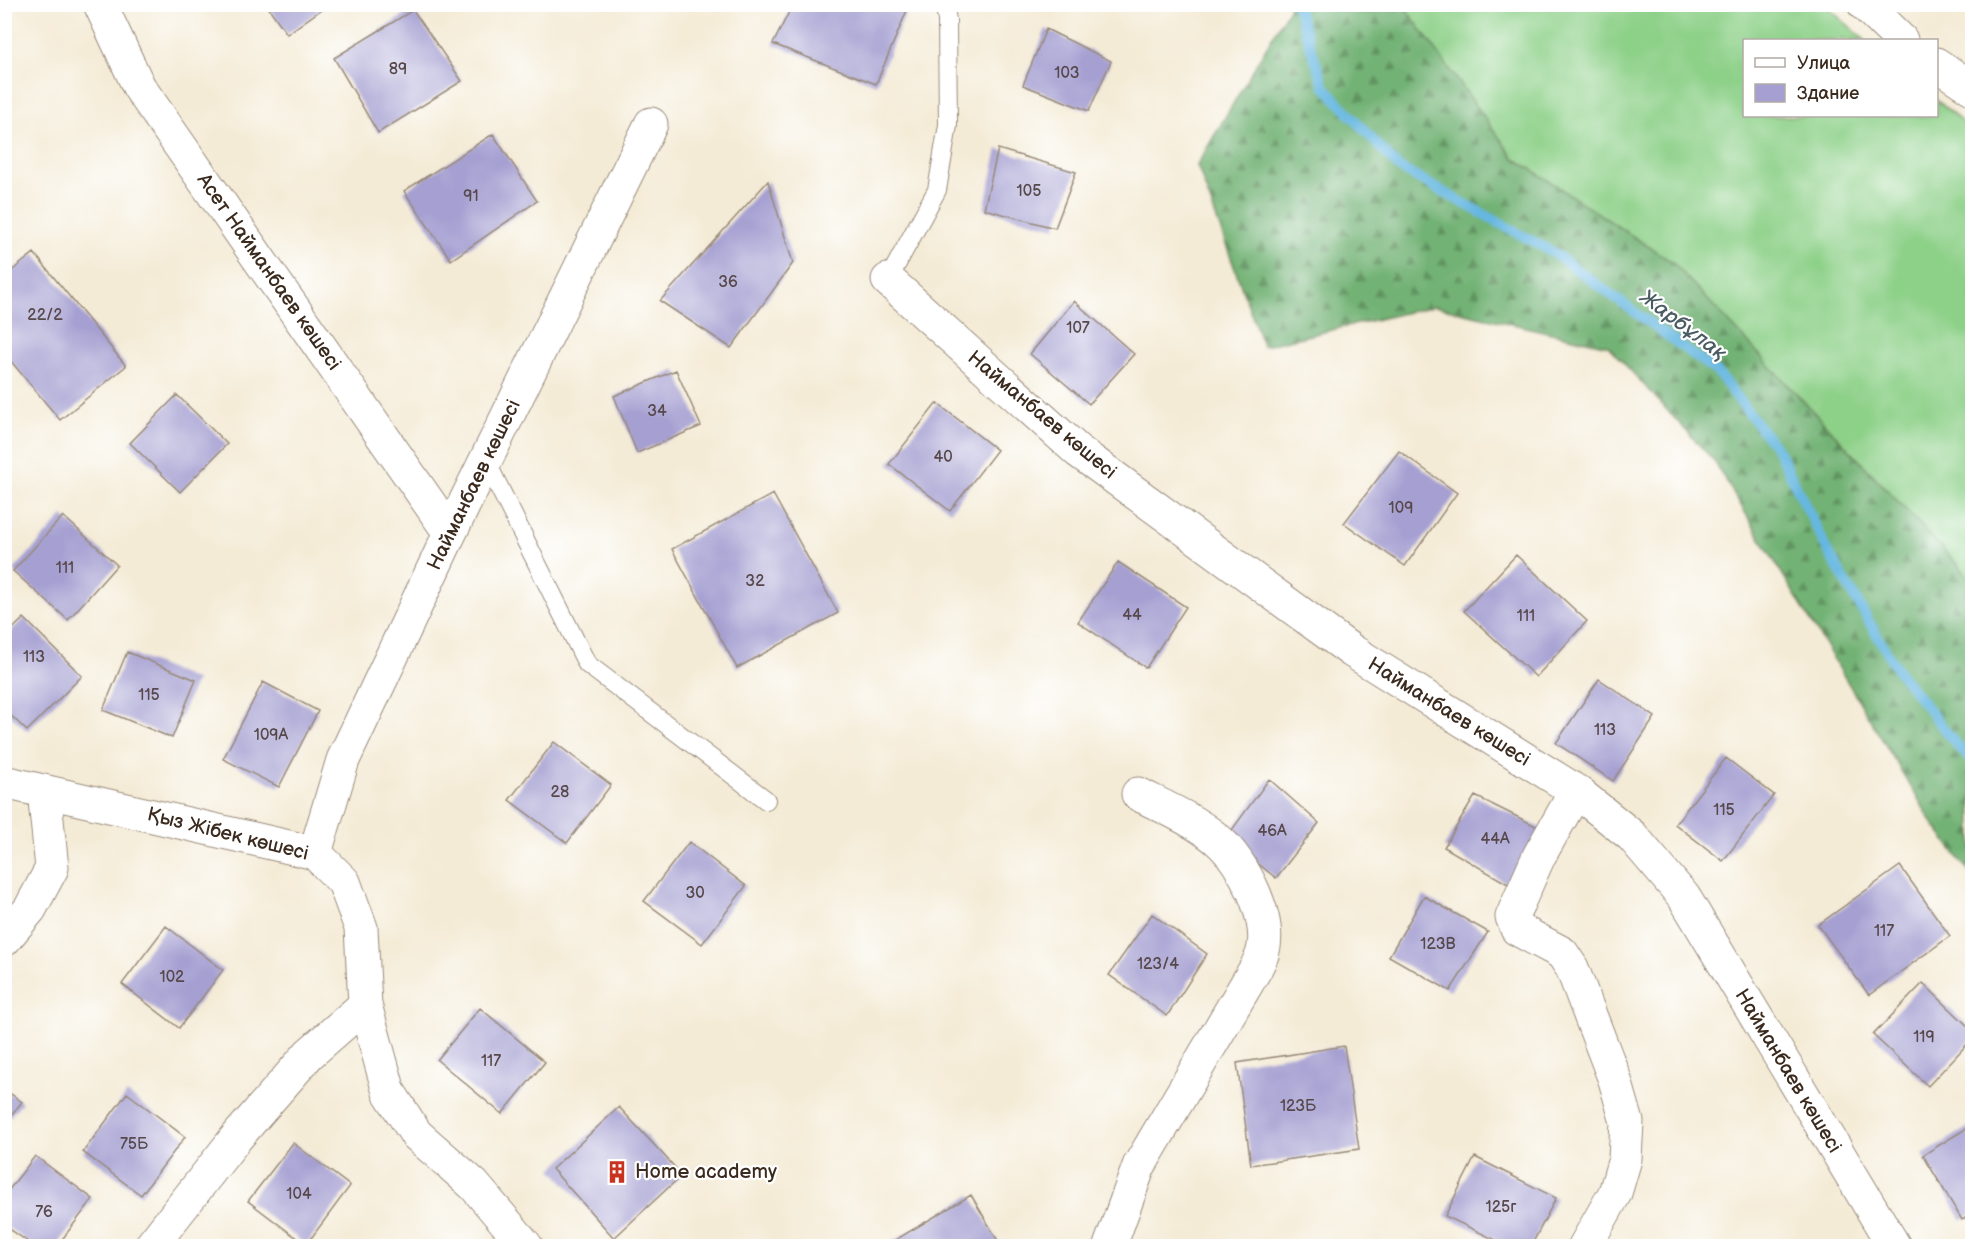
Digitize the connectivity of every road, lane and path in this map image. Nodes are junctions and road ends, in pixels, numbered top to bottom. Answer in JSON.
{"nodes":[{"id":1,"x":99,"y":4,"type":"edge"},
{"id":2,"x":944,"y":4,"type":"edge"},
{"id":3,"x":1864,"y":4,"type":"edge"},
{"id":4,"x":1900,"y":39,"type":"edge"},
{"id":5,"x":1938,"y":65,"type":"edge"},
{"id":6,"x":1972,"y":88,"type":"edge"},
{"id":7,"x":651,"y":124,"type":"dead end"},
{"id":8,"x":888,"y":280,"type":"joint"},
{"id":9,"x":486,"y":461,"type":"junction"},
{"id":10,"x":450,"y":533,"type":"junction"},
{"id":11,"x":4,"y":782,"type":"edge"},
{"id":12,"x":44,"y":791,"type":"junction"},
{"id":13,"x":1576,"y":791,"type":"junction"},
{"id":14,"x":1138,"y":794,"type":"dead end"},
{"id":15,"x":766,"y":800,"type":"dead end"},
{"id":16,"x":315,"y":853,"type":"junction"},
{"id":17,"x":4,"y":940,"type":"edge"},
{"id":18,"x":365,"y":1005,"type":"junction"},
{"id":19,"x":151,"y":1246,"type":"edge"},
{"id":20,"x":526,"y":1246,"type":"edge"},
{"id":21,"x":1110,"y":1246,"type":"edge"},
{"id":22,"x":1585,"y":1246,"type":"edge"},
{"id":23,"x":1894,"y":1246,"type":"edge"}],
"edges":[{"from":1,"to":10,"type":"street","name":"Асет Найманбаев көшесі"},
{"from":2,"to":8,"type":"lane"},
{"from":3,"to":4,"type":"street"},
{"from":5,"to":6,"type":"street"},
{"from":7,"to":9,"type":"street","name":"Найманбаев көшесі"},
{"from":8,"to":13,"type":"street","name":"Найманбаев көшесі"},
{"from":9,"to":10,"type":"street","name":"Найманбаев көшесі"},
{"from":9,"to":15,"type":"lane"},
{"from":10,"to":16,"type":"street","name":"Найманбаев көшесі"},
{"from":11,"to":12,"type":"street","name":"Қыз Жібек көшесі"},
{"from":12,"to":16,"type":"street","name":"Қыз Жібек көшесі"},
{"from":12,"to":17,"type":"street"},
{"from":13,"to":22,"type":"street"},
{"from":13,"to":23,"type":"street","name":"Найманбаев көшесі"},
{"from":14,"to":21,"type":"street"},
{"from":16,"to":18,"type":"street","name":"Қыз Жібек көшесі"},
{"from":18,"to":19,"type":"street"},
{"from":18,"to":20,"type":"street","name":"Қыз Жібек көшесі"}]}
